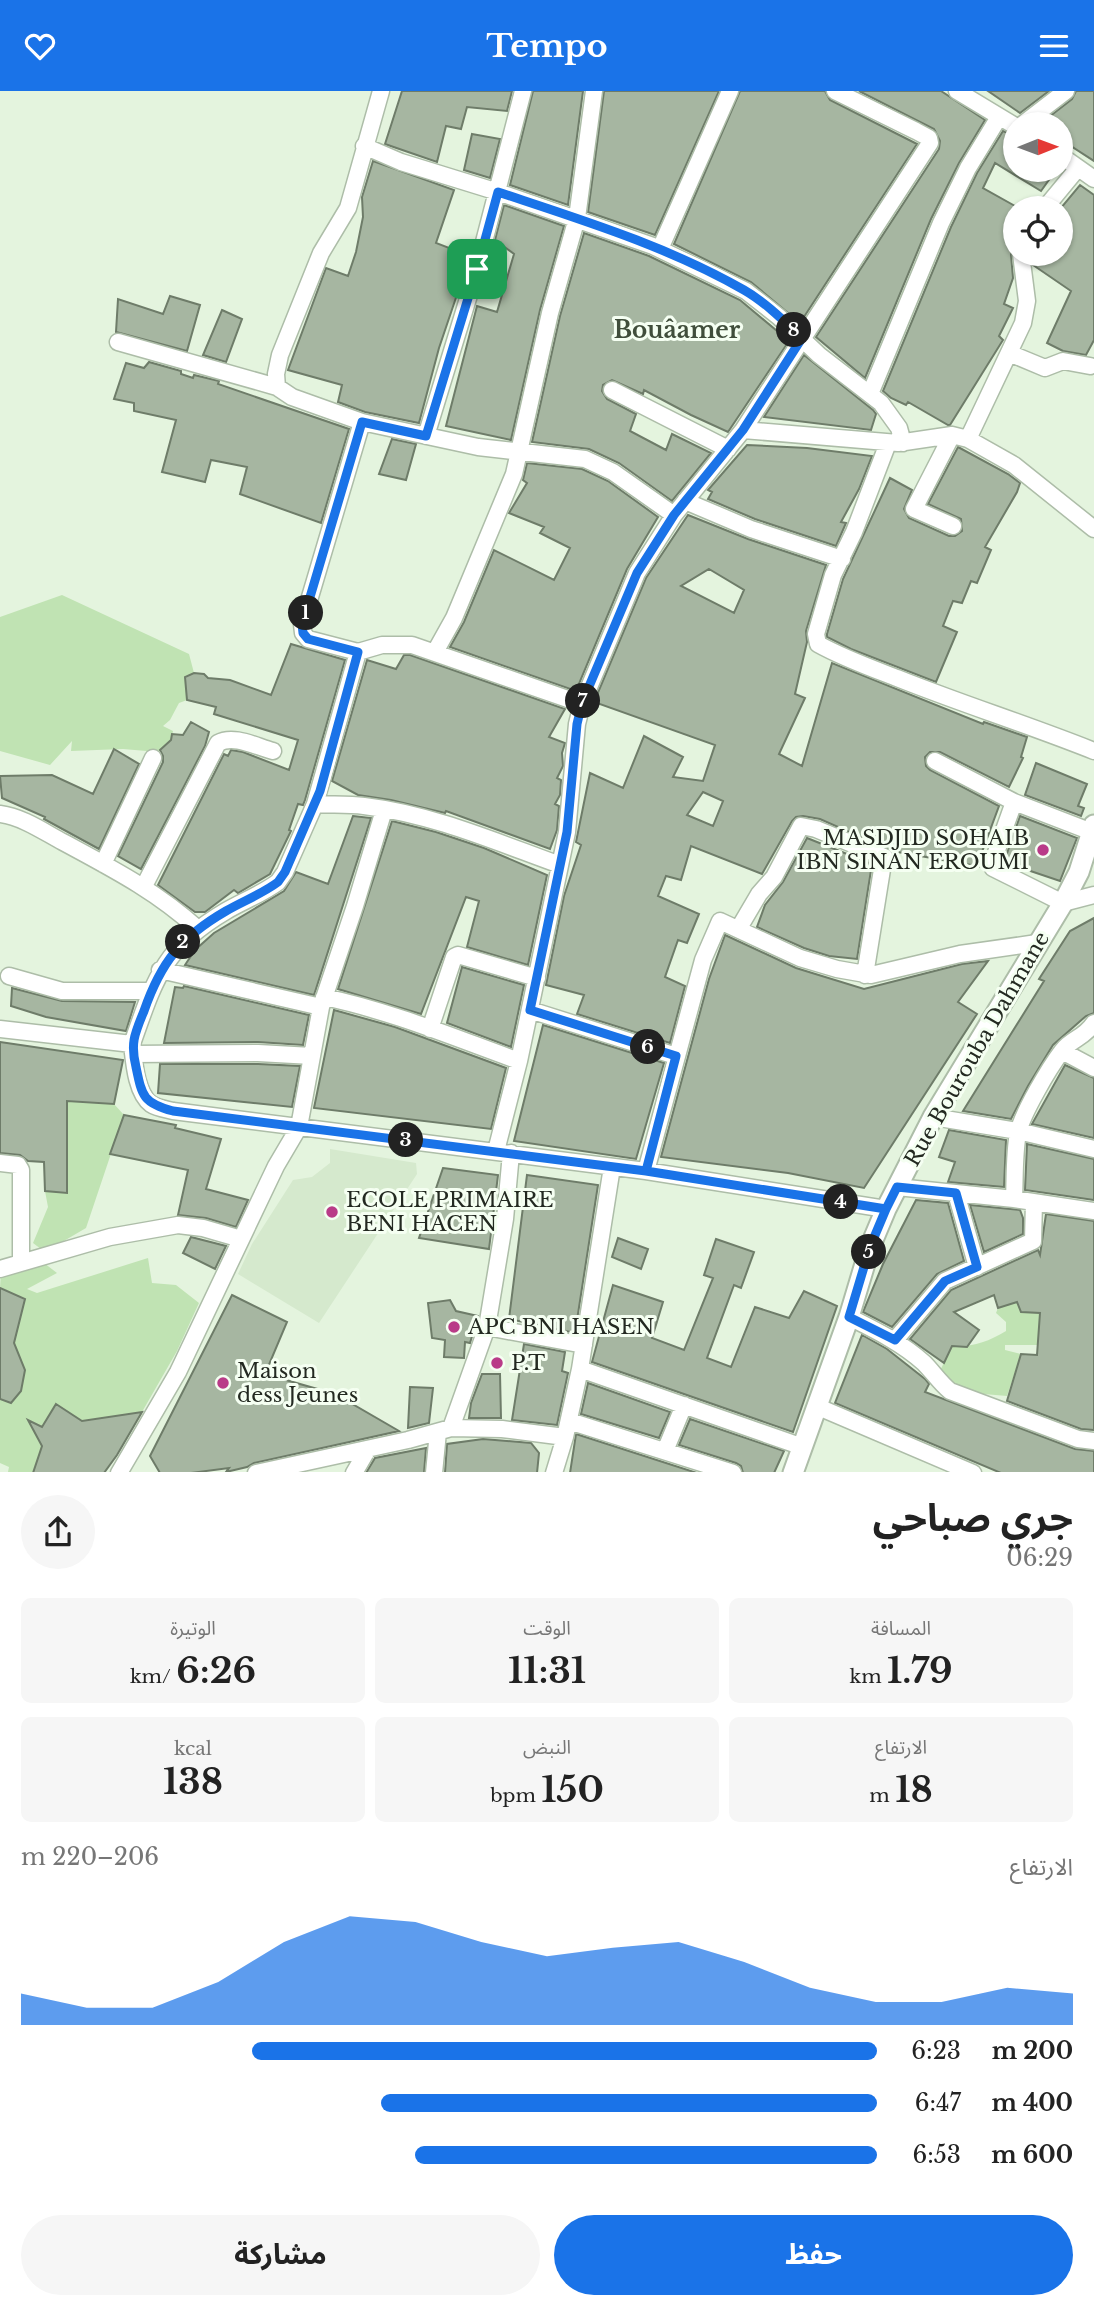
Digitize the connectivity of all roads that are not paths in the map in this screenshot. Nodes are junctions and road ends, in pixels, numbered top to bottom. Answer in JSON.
{"nodes":[{"id":1,"x":381,"y":91,"type":"edge"},
{"id":2,"x":523,"y":91,"type":"edge"},
{"id":3,"x":594,"y":91,"type":"edge"},
{"id":4,"x":730,"y":91,"type":"edge"},
{"id":5,"x":835,"y":91,"type":"edge"},
{"id":6,"x":957,"y":91,"type":"edge"},
{"id":7,"x":1066,"y":91,"type":"edge"},
{"id":8,"x":858,"y":96,"type":"edge"},
{"id":9,"x":1039,"y":112,"type":"edge"},
{"id":10,"x":999,"y":117,"type":"junction"},
{"id":11,"x":1003,"y":119,"type":"edge"},
{"id":12,"x":364,"y":146,"type":"junction"},
{"id":13,"x":1073,"y":164,"type":"edge"},
{"id":14,"x":1078,"y":167,"type":"junction"},
{"id":15,"x":1094,"y":179,"type":"edge"},
{"id":16,"x":498,"y":192,"type":"junction"},
{"id":17,"x":1055,"y":196,"type":"edge"},
{"id":18,"x":577,"y":218,"type":"junction"},
{"id":19,"x":660,"y":249,"type":"junction"},
{"id":20,"x":1023,"y":266,"type":"edge"},
{"id":21,"x":802,"y":338,"type":"junction"},
{"id":22,"x":118,"y":342,"type":"dead end"},
{"id":23,"x":1009,"y":353,"type":"junction"},
{"id":24,"x":1092,"y":364,"type":"edge"},
{"id":25,"x":277,"y":387,"type":"junction"},
{"id":26,"x":612,"y":390,"type":"dead end"},
{"id":27,"x":870,"y":394,"type":"junction"},
{"id":28,"x":362,"y":422,"type":"junction"},
{"id":29,"x":743,"y":430,"type":"junction"},
{"id":30,"x":426,"y":436,"type":"junction"},
{"id":31,"x":960,"y":437,"type":"junction"},
{"id":32,"x":896,"y":443,"type":"junction"},
{"id":33,"x":728,"y":449,"type":"junction"},
{"id":34,"x":518,"y":451,"type":"junction"},
{"id":35,"x":685,"y":501,"type":"junction"},
{"id":36,"x":674,"y":515,"type":"junction"},
{"id":37,"x":953,"y":526,"type":"dead end"},
{"id":38,"x":1094,"y":529,"type":"edge"},
{"id":39,"x":842,"y":559,"type":"junction"},
{"id":40,"x":358,"y":652,"type":"junction"},
{"id":41,"x":435,"y":652,"type":"junction"},
{"id":42,"x":582,"y":703,"type":"junction"},
{"id":43,"x":273,"y":751,"type":"dead end"},
{"id":44,"x":1094,"y":751,"type":"edge"},
{"id":45,"x":153,"y":758,"type":"dead end"},
{"id":46,"x":936,"y":761,"type":"dead end"},
{"id":47,"x":1014,"y":801,"type":"junction"},
{"id":48,"x":316,"y":804,"type":"junction"},
{"id":49,"x":384,"y":810,"type":"junction"},
{"id":50,"x":0,"y":814,"type":"edge"},
{"id":51,"x":1093,"y":828,"type":"edge"},
{"id":52,"x":103,"y":864,"type":"junction"},
{"id":53,"x":560,"y":865,"type":"junction"},
{"id":54,"x":144,"y":886,"type":"junction"},
{"id":55,"x":1094,"y":895,"type":"edge"},
{"id":56,"x":1063,"y":904,"type":"junction"},
{"id":57,"x":738,"y":928,"type":"junction"},
{"id":58,"x":198,"y":929,"type":"junction"},
{"id":59,"x":1037,"y":943,"type":"junction"},
{"id":60,"x":160,"y":970,"type":"junction"},
{"id":61,"x":864,"y":975,"type":"junction"},
{"id":62,"x":9,"y":976,"type":"dead end"},
{"id":63,"x":537,"y":978,"type":"junction"},
{"id":64,"x":151,"y":991,"type":"junction"},
{"id":65,"x":322,"y":1002,"type":"junction"},
{"id":66,"x":530,"y":1010,"type":"junction"},
{"id":67,"x":1094,"y":1023,"type":"edge"},
{"id":68,"x":430,"y":1028,"type":"junction"},
{"id":69,"x":0,"y":1029,"type":"edge"},
{"id":70,"x":132,"y":1049,"type":"junction"},
{"id":71,"x":1062,"y":1051,"type":"junction"},
{"id":72,"x":312,"y":1056,"type":"junction"},
{"id":73,"x":676,"y":1056,"type":"junction"},
{"id":74,"x":519,"y":1061,"type":"junction"},
{"id":75,"x":1094,"y":1068,"type":"edge"},
{"id":76,"x":933,"y":1117,"type":"junction"},
{"id":77,"x":299,"y":1127,"type":"junction"},
{"id":78,"x":1018,"y":1131,"type":"junction"},
{"id":79,"x":1094,"y":1149,"type":"edge"},
{"id":80,"x":504,"y":1152,"type":"junction"},
{"id":81,"x":0,"y":1163,"type":"edge"},
{"id":82,"x":612,"y":1167,"type":"junction"},
{"id":83,"x":646,"y":1171,"type":"junction"},
{"id":84,"x":897,"y":1187,"type":"junction"},
{"id":85,"x":956,"y":1193,"type":"junction"},
{"id":86,"x":1014,"y":1199,"type":"junction"},
{"id":87,"x":1034,"y":1202,"type":"junction"},
{"id":88,"x":886,"y":1209,"type":"junction"},
{"id":89,"x":1094,"y":1211,"type":"edge"},
{"id":90,"x":241,"y":1239,"type":"junction"},
{"id":91,"x":21,"y":1262,"type":"junction"},
{"id":92,"x":977,"y":1267,"type":"junction"},
{"id":93,"x":0,"y":1269,"type":"edge"},
{"id":94,"x":849,"y":1317,"type":"junction"},
{"id":95,"x":486,"y":1327,"type":"junction"},
{"id":96,"x":895,"y":1340,"type":"junction"},
{"id":97,"x":584,"y":1345,"type":"junction"},
{"id":98,"x":580,"y":1369,"type":"junction"},
{"id":99,"x":684,"y":1405,"type":"junction"},
{"id":100,"x":816,"y":1406,"type":"junction"},
{"id":101,"x":567,"y":1429,"type":"junction"},
{"id":102,"x":445,"y":1430,"type":"junction"},
{"id":103,"x":1094,"y":1441,"type":"edge"},
{"id":104,"x":803,"y":1447,"type":"junction"},
{"id":105,"x":368,"y":1449,"type":"junction"},
{"id":106,"x":666,"y":1451,"type":"junction"},
{"id":107,"x":120,"y":1472,"type":"edge"},
{"id":108,"x":256,"y":1472,"type":"edge"},
{"id":109,"x":354,"y":1472,"type":"edge"},
{"id":110,"x":434,"y":1472,"type":"edge"},
{"id":111,"x":554,"y":1472,"type":"edge"},
{"id":112,"x":733,"y":1472,"type":"edge"},
{"id":113,"x":793,"y":1472,"type":"edge"},
{"id":114,"x":973,"y":1472,"type":"edge"}],
"edges":[{"from":1,"to":12,"type":"street"},
{"from":2,"to":16,"type":"street"},
{"from":3,"to":18,"type":"street"},
{"from":4,"to":19,"type":"street"},
{"from":5,"to":8,"type":"street"},
{"from":6,"to":10,"type":"street"},
{"from":7,"to":9,"type":"street"},
{"from":8,"to":21,"type":"street"},
{"from":10,"to":11,"type":"street"},
{"from":10,"to":27,"type":"street"},
{"from":12,"to":16,"type":"street"},
{"from":12,"to":25,"type":"street"},
{"from":13,"to":14,"type":"street"},
{"from":14,"to":15,"type":"street"},
{"from":14,"to":17,"type":"street"},
{"from":16,"to":18,"type":"street"},
{"from":16,"to":30,"type":"street"},
{"from":18,"to":19,"type":"street"},
{"from":18,"to":34,"type":"street"},
{"from":19,"to":21,"type":"street"},
{"from":20,"to":23,"type":"street"},
{"from":21,"to":27,"type":"street"},
{"from":21,"to":29,"type":"street"},
{"from":22,"to":25,"type":"street"},
{"from":23,"to":24,"type":"street"},
{"from":23,"to":31,"type":"street"},
{"from":25,"to":28,"type":"street"},
{"from":26,"to":33,"type":"street"},
{"from":27,"to":32,"type":"street"},
{"from":28,"to":30,"type":"street"},
{"from":28,"to":40,"type":"street"},
{"from":29,"to":32,"type":"street"},
{"from":29,"to":33,"type":"street"},
{"from":30,"to":34,"type":"street"},
{"from":31,"to":32,"type":"street"},
{"from":31,"to":37,"type":"street"},
{"from":31,"to":38,"type":"street"},
{"from":32,"to":39,"type":"street"},
{"from":33,"to":35,"type":"street"},
{"from":34,"to":36,"type":"street"},
{"from":34,"to":41,"type":"street"},
{"from":35,"to":36,"type":"street"},
{"from":35,"to":39,"type":"street"},
{"from":36,"to":42,"type":"street"},
{"from":39,"to":44,"type":"street"},
{"from":40,"to":41,"type":"street"},
{"from":40,"to":48,"type":"street"},
{"from":41,"to":42,"type":"street"},
{"from":42,"to":53,"type":"street"},
{"from":43,"to":54,"type":"street"},
{"from":45,"to":52,"type":"street"},
{"from":46,"to":47,"type":"street"},
{"from":47,"to":51,"type":"street"},
{"from":47,"to":56,"type":"street"},
{"from":48,"to":49,"type":"street"},
{"from":48,"to":58,"type":"street"},
{"from":49,"to":53,"type":"street"},
{"from":49,"to":65,"type":"street"},
{"from":50,"to":52,"type":"street"},
{"from":51,"to":56,"type":"street","name":"Rue Bourouba Dahmane"},
{"from":52,"to":54,"type":"street"},
{"from":53,"to":63,"type":"street"},
{"from":54,"to":58,"type":"street"},
{"from":55,"to":56,"type":"street"},
{"from":56,"to":59,"type":"street","name":"Rue Bourouba Dahmane"},
{"from":57,"to":61,"type":"street"},
{"from":57,"to":61,"type":"street"},
{"from":57,"to":73,"type":"street"},
{"from":58,"to":60,"type":"street"},
{"from":59,"to":61,"type":"street"},
{"from":59,"to":76,"type":"street","name":"Rue Bourouba Dahmane"},
{"from":60,"to":64,"type":"street"},
{"from":60,"to":65,"type":"street"},
{"from":62,"to":64,"type":"street"},
{"from":63,"to":66,"type":"street"},
{"from":63,"to":68,"type":"street"},
{"from":64,"to":70,"type":"street"},
{"from":65,"to":68,"type":"street"},
{"from":65,"to":72,"type":"street"},
{"from":66,"to":73,"type":"street"},
{"from":66,"to":74,"type":"street"},
{"from":67,"to":71,"type":"street"},
{"from":68,"to":74,"type":"street"},
{"from":69,"to":70,"type":"street"},
{"from":70,"to":72,"type":"street"},
{"from":70,"to":77,"type":"street"},
{"from":71,"to":75,"type":"street"},
{"from":71,"to":78,"type":"street"},
{"from":72,"to":77,"type":"street"},
{"from":73,"to":83,"type":"street"},
{"from":74,"to":80,"type":"street"},
{"from":76,"to":78,"type":"street"},
{"from":76,"to":84,"type":"street","name":"Rue Bourouba Dahmane"},
{"from":77,"to":80,"type":"street"},
{"from":77,"to":90,"type":"street"},
{"from":78,"to":79,"type":"street"},
{"from":78,"to":86,"type":"street"},
{"from":80,"to":82,"type":"street"},
{"from":80,"to":95,"type":"street"},
{"from":81,"to":91,"type":"street"},
{"from":82,"to":83,"type":"street"},
{"from":82,"to":97,"type":"street"},
{"from":83,"to":88,"type":"street"},
{"from":84,"to":85,"type":"street"},
{"from":84,"to":88,"type":"street","name":"Rue Bourouba Dahmane"},
{"from":85,"to":86,"type":"street"},
{"from":85,"to":92,"type":"street"},
{"from":86,"to":87,"type":"street"},
{"from":87,"to":89,"type":"street"},
{"from":87,"to":92,"type":"street"},
{"from":88,"to":94,"type":"street","name":"Rue Bourouba Dahmane"},
{"from":90,"to":91,"type":"street"},
{"from":90,"to":107,"type":"street"},
{"from":91,"to":93,"type":"street"},
{"from":92,"to":96,"type":"street"},
{"from":94,"to":96,"type":"street"},
{"from":94,"to":100,"type":"street","name":"Rue Bourouba Dahmane"},
{"from":95,"to":97,"type":"street"},
{"from":95,"to":102,"type":"street"},
{"from":96,"to":103,"type":"street"},
{"from":97,"to":98,"type":"street"},
{"from":98,"to":99,"type":"street"},
{"from":98,"to":101,"type":"street"},
{"from":99,"to":104,"type":"street"},
{"from":99,"to":106,"type":"street"},
{"from":100,"to":104,"type":"street","name":"Rue Bourouba Dahmane"},
{"from":100,"to":114,"type":"street"},
{"from":101,"to":102,"type":"street"},
{"from":101,"to":106,"type":"street"},
{"from":101,"to":111,"type":"street"},
{"from":102,"to":105,"type":"street"},
{"from":102,"to":110,"type":"street"},
{"from":104,"to":113,"type":"street","name":"Rue Bourouba Dahmane"},
{"from":105,"to":108,"type":"street"},
{"from":105,"to":109,"type":"street"},
{"from":106,"to":112,"type":"street"}]}
